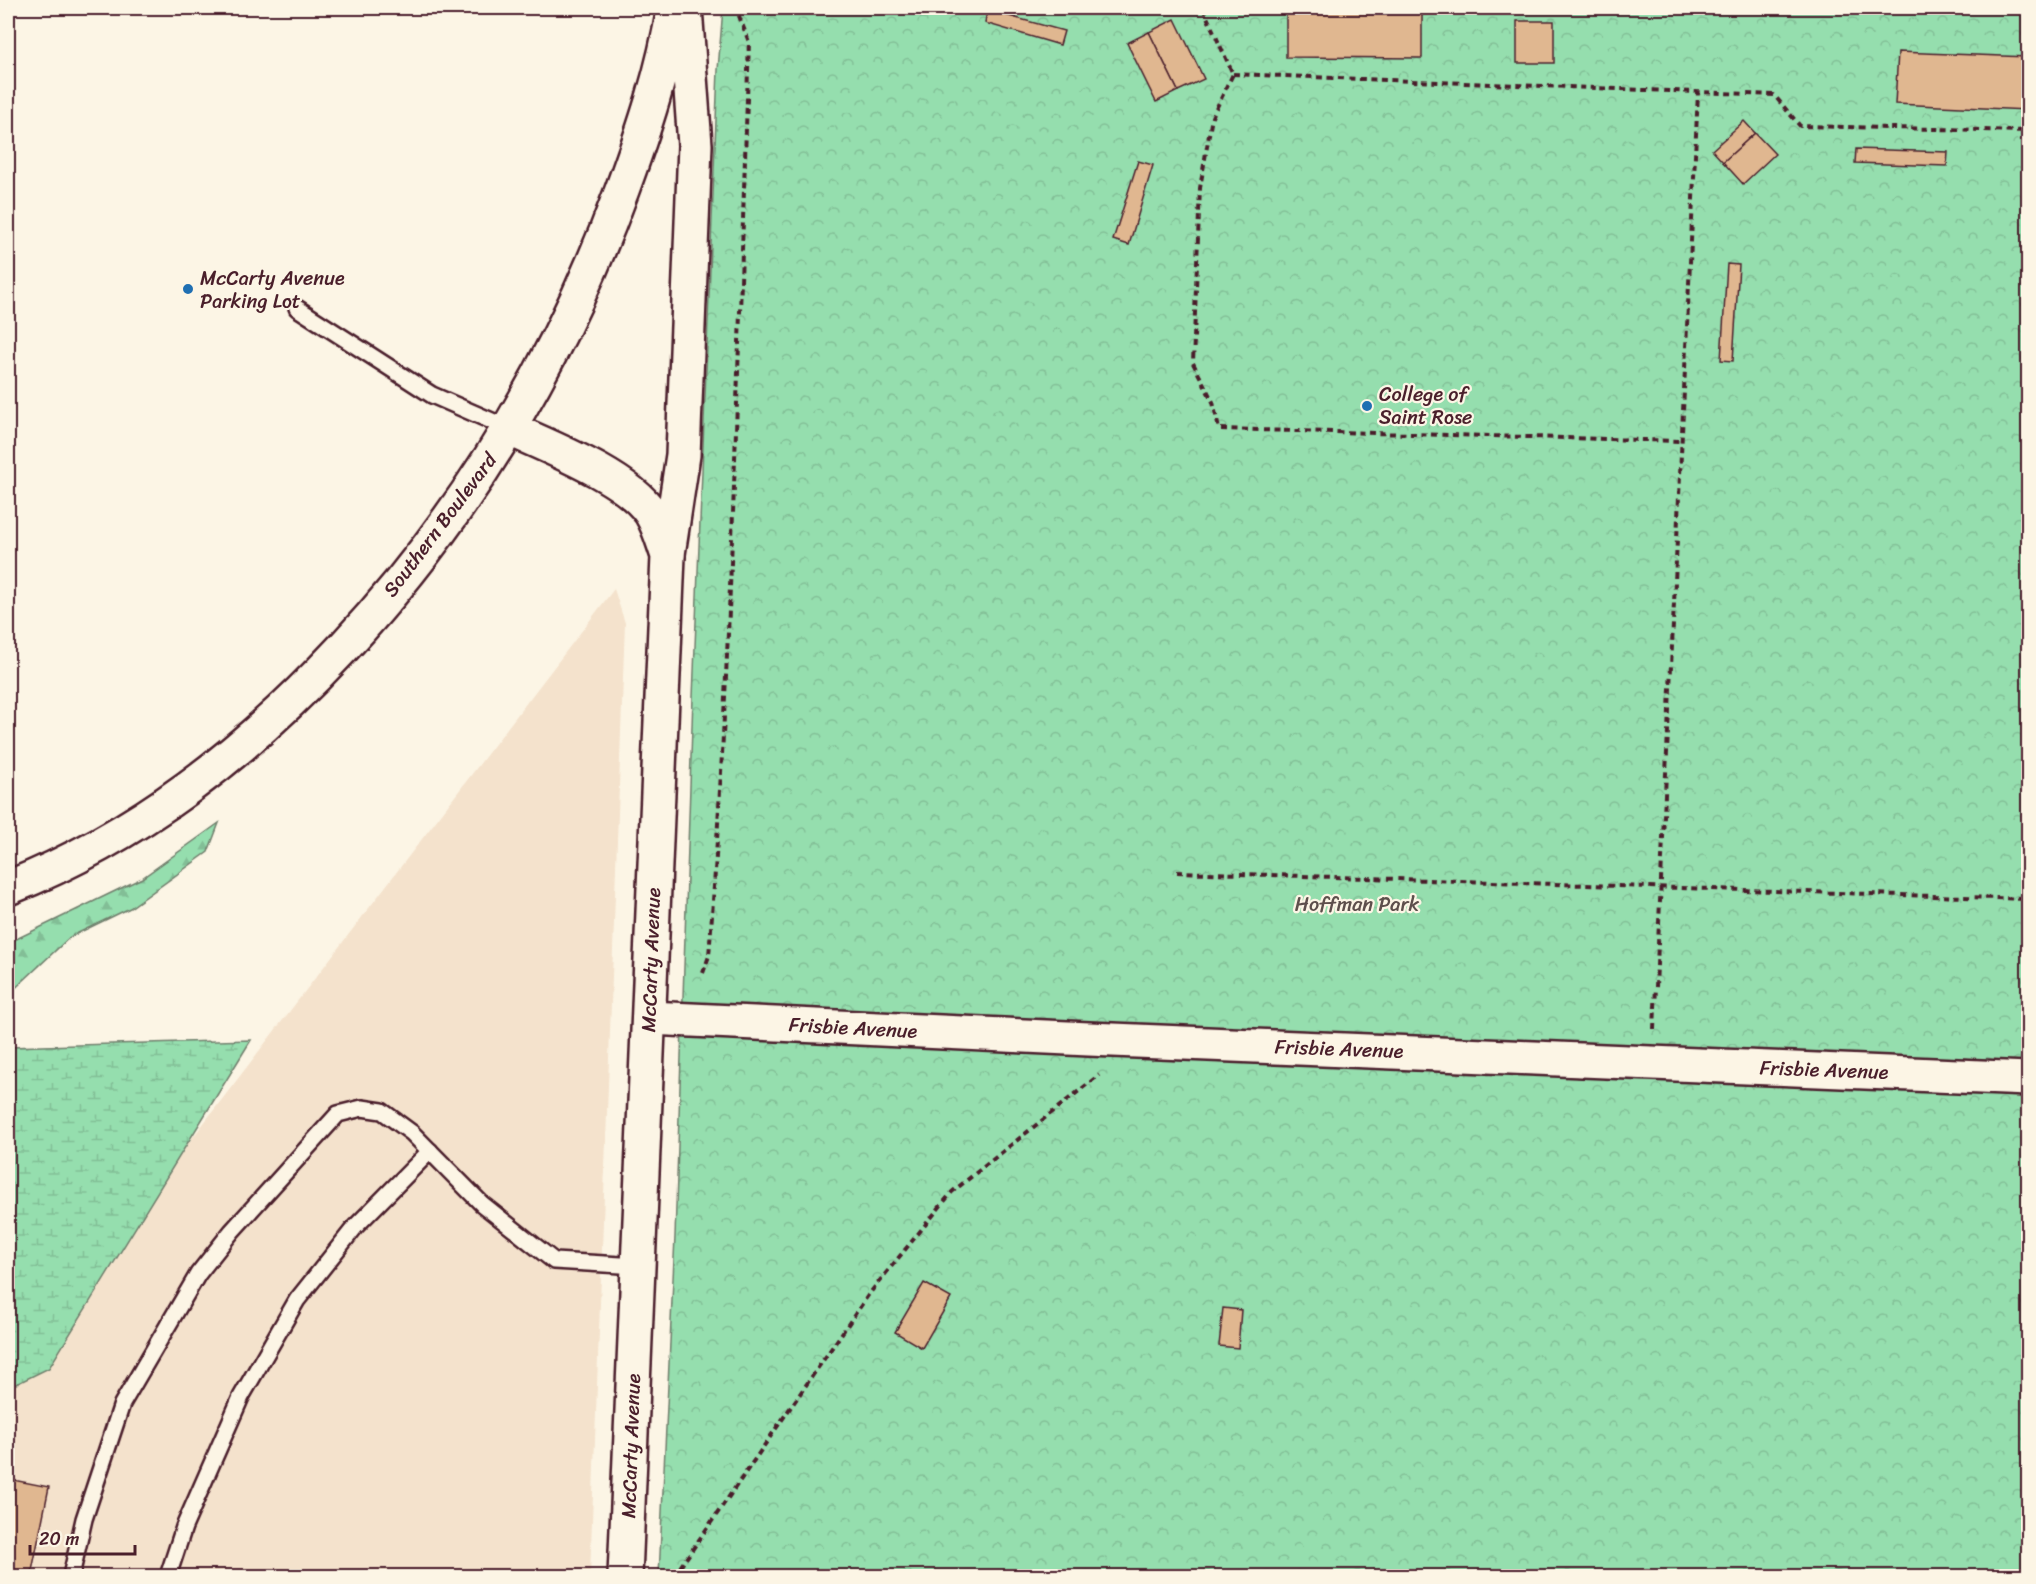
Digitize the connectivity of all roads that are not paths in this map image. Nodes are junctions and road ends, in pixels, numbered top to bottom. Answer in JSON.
{"nodes":[{"id":1,"x":674,"y":8,"type":"edge"},
{"id":2,"x":685,"y":8,"type":"edge"},
{"id":3,"x":297,"y":308,"type":"dead end"},
{"id":4,"x":510,"y":429,"type":"junction"},
{"id":5,"x":668,"y":556,"type":"junction"},
{"id":6,"x":8,"y":888,"type":"edge"},
{"id":7,"x":649,"y":1018,"type":"junction"},
{"id":8,"x":2028,"y":1079,"type":"edge"},
{"id":9,"x":430,"y":1151,"type":"junction"},
{"id":10,"x":638,"y":1266,"type":"junction"},
{"id":11,"x":71,"y":1576,"type":"edge"},
{"id":12,"x":168,"y":1576,"type":"edge"},
{"id":13,"x":625,"y":1576,"type":"edge"}],
"edges":[{"from":1,"to":4,"type":"street","name":"Southern Boulevard"},
{"from":2,"to":5,"type":"street"},
{"from":3,"to":4,"type":"lane"},
{"from":4,"to":5,"type":"street","name":"McCarty Avenue"},
{"from":4,"to":6,"type":"street","name":"Southern Boulevard"},
{"from":5,"to":7,"type":"street","name":"McCarty Avenue"},
{"from":7,"to":8,"type":"street","name":"Frisbie Avenue"},
{"from":7,"to":10,"type":"street","name":"McCarty Avenue"},
{"from":9,"to":10,"type":"lane"},
{"from":9,"to":11,"type":"lane"},
{"from":9,"to":12,"type":"lane"},
{"from":10,"to":13,"type":"street","name":"McCarty Avenue"}]}
